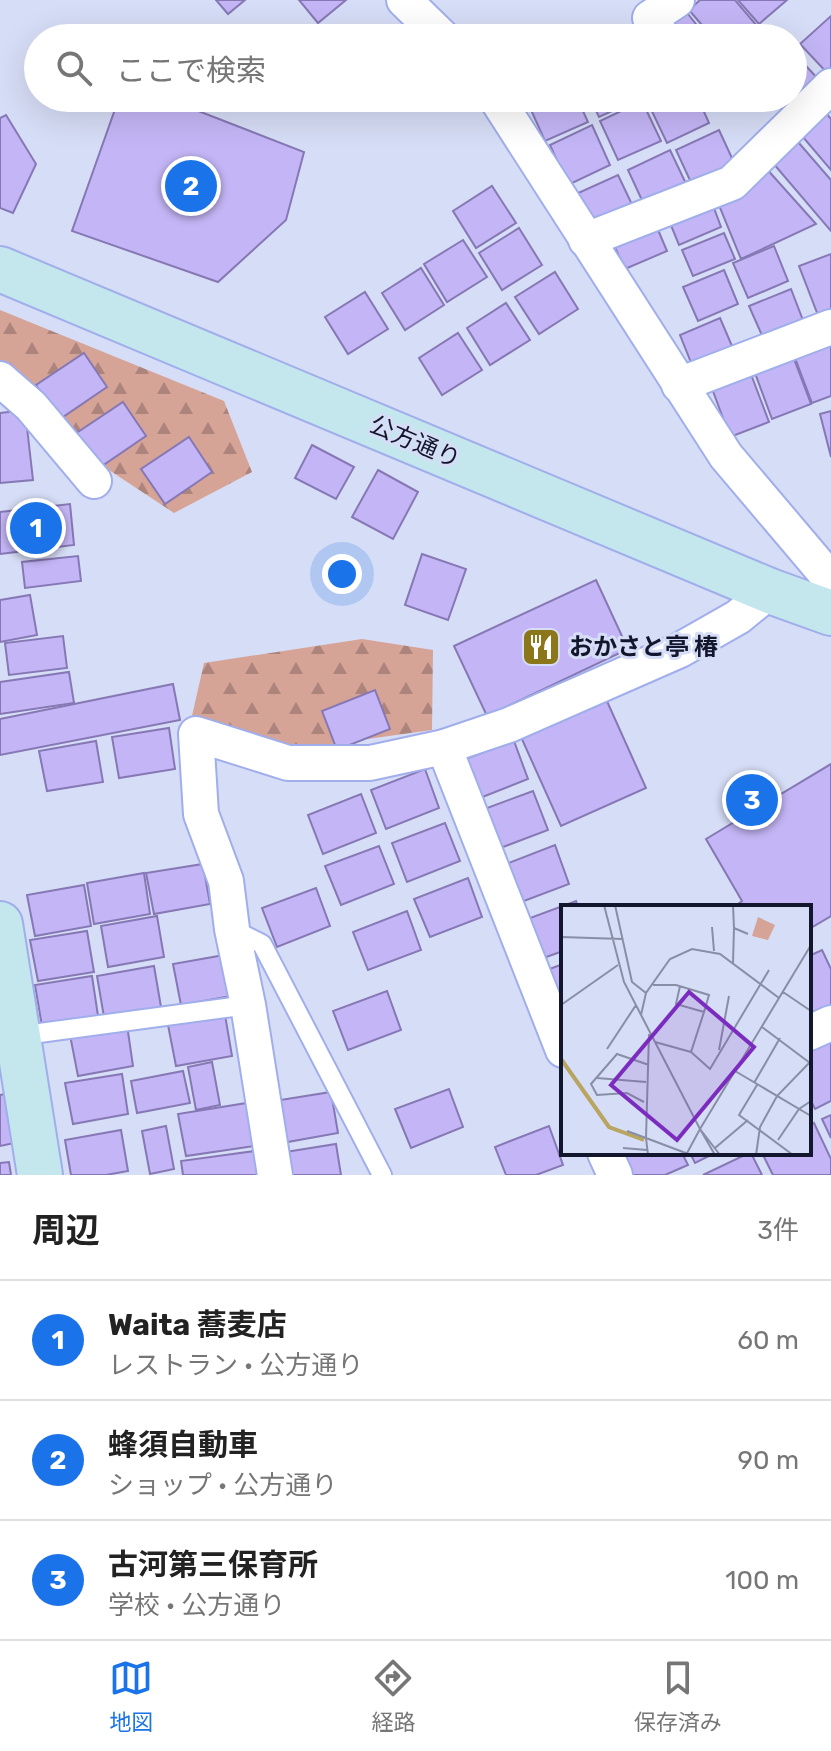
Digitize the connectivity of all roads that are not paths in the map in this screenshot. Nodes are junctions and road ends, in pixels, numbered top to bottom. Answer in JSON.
{"nodes":[{"id":1,"x":404,"y":0,"type":"edge"},
{"id":2,"x":677,"y":0,"type":"edge"},
{"id":3,"x":429,"y":24,"type":"edge"},
{"id":4,"x":654,"y":24,"type":"edge"},
{"id":5,"x":831,"y":86,"type":"edge"},
{"id":6,"x":807,"y":110,"type":"edge"},
{"id":7,"x":505,"y":112,"type":"edge"},
{"id":8,"x":804,"y":112,"type":"edge"},
{"id":9,"x":586,"y":240,"type":"junction"},
{"id":10,"x":0,"y":269,"type":"edge"},
{"id":11,"x":831,"y":327,"type":"edge"},
{"id":12,"x":0,"y":379,"type":"edge"},
{"id":13,"x":679,"y":385,"type":"junction"},
{"id":14,"x":94,"y":481,"type":"dead end"},
{"id":15,"x":831,"y":580,"type":"edge"},
{"id":16,"x":770,"y":591,"type":"junction"},
{"id":17,"x":831,"y":613,"type":"edge"},
{"id":18,"x":444,"y":747,"type":"junction"},
{"id":19,"x":0,"y":924,"type":"edge"},
{"id":20,"x":232,"y":929,"type":"junction"},
{"id":21,"x":248,"y":1005,"type":"junction"},
{"id":22,"x":831,"y":1023,"type":"edge"},
{"id":23,"x":811,"y":1032,"type":"edge"},
{"id":24,"x":17,"y":1036,"type":"junction"},
{"id":25,"x":561,"y":1045,"type":"edge"},
{"id":26,"x":606,"y":1155,"type":"edge"},
{"id":27,"x":40,"y":1175,"type":"edge"},
{"id":28,"x":275,"y":1175,"type":"edge"},
{"id":29,"x":382,"y":1175,"type":"edge"},
{"id":30,"x":615,"y":1175,"type":"edge"}],
"edges":[{"from":1,"to":3,"type":"street"},
{"from":2,"to":4,"type":"street"},
{"from":5,"to":6,"type":"street"},
{"from":7,"to":9,"type":"street"},
{"from":8,"to":9,"type":"street"},
{"from":9,"to":13,"type":"street"},
{"from":10,"to":16,"type":"street","name":"公方通り"},
{"from":11,"to":13,"type":"street"},
{"from":12,"to":14,"type":"street"},
{"from":13,"to":15,"type":"street"},
{"from":16,"to":17,"type":"street","name":"公方通り"},
{"from":16,"to":18,"type":"street"},
{"from":18,"to":20,"type":"street"},
{"from":18,"to":25,"type":"street"},
{"from":19,"to":24,"type":"street"},
{"from":20,"to":21,"type":"street"},
{"from":20,"to":29,"type":"lane"},
{"from":21,"to":24,"type":"lane"},
{"from":21,"to":28,"type":"street"},
{"from":22,"to":23,"type":"street"},
{"from":24,"to":27,"type":"street"},
{"from":26,"to":30,"type":"street"}]}
